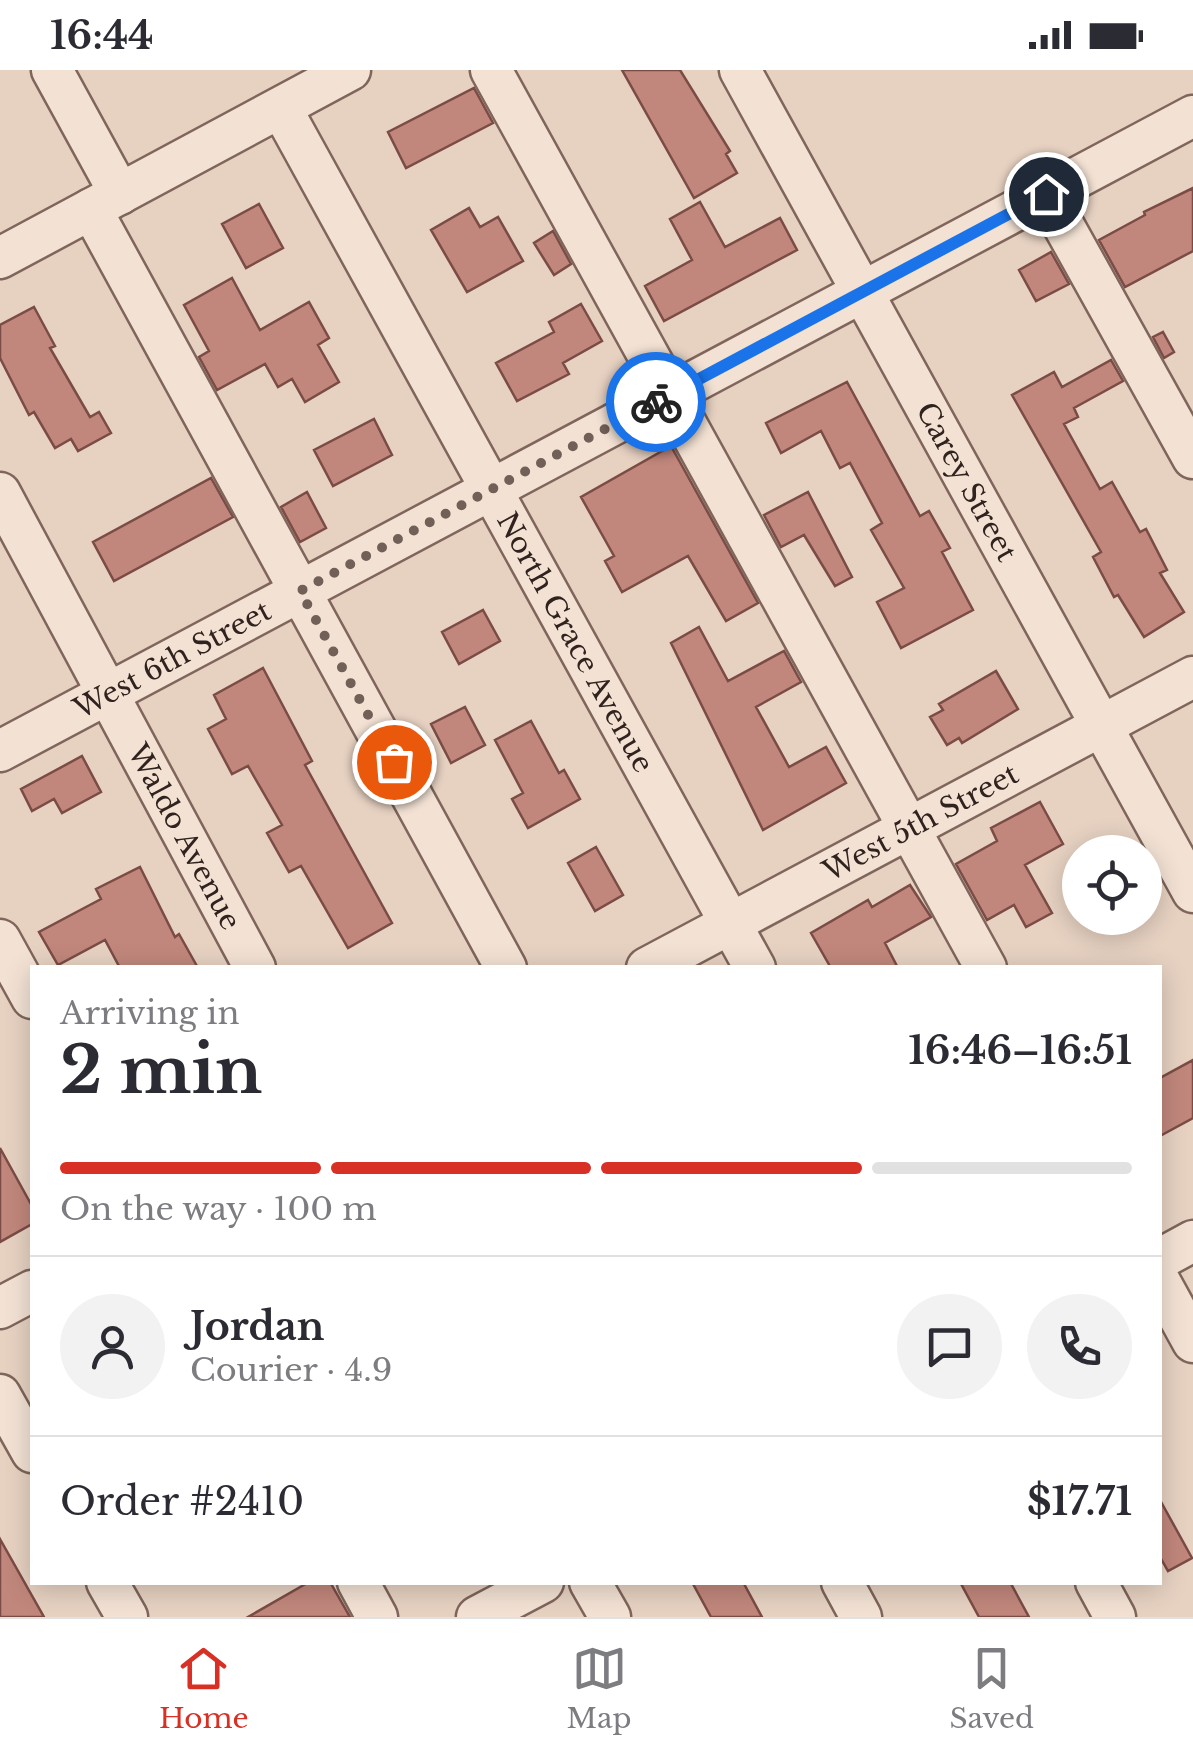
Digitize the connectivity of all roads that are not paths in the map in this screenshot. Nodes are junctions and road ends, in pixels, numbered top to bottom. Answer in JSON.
{"nodes":[{"id":1,"x":52,"y":70,"type":"edge"},
{"id":2,"x":350,"y":70,"type":"edge"},
{"id":3,"x":491,"y":70,"type":"edge"},
{"id":4,"x":740,"y":70,"type":"edge"},
{"id":5,"x":281,"y":108,"type":"junction"},
{"id":6,"x":1193,"y":116,"type":"edge"},
{"id":7,"x":1046,"y":194,"type":"junction"},
{"id":8,"x":105,"y":202,"type":"junction"},
{"id":9,"x":0,"y":258,"type":"edge"},
{"id":10,"x":861,"y":292,"type":"junction"},
{"id":11,"x":670,"y":394,"type":"junction"},
{"id":12,"x":1193,"y":458,"type":"edge"},
{"id":13,"x":489,"y":490,"type":"junction"},
{"id":14,"x":0,"y":493,"type":"edge"},
{"id":15,"x":300,"y":591,"type":"junction"},
{"id":16,"x":1193,"y":678,"type":"edge"},
{"id":17,"x":106,"y":694,"type":"junction"},
{"id":18,"x":1102,"y":726,"type":"junction"},
{"id":19,"x":0,"y":751,"type":"edge"},
{"id":20,"x":910,"y":829,"type":"junction"},
{"id":21,"x":1193,"y":892,"type":"edge"},
{"id":22,"x":730,"y":924,"type":"junction"},
{"id":23,"x":0,"y":940,"type":"edge"},
{"id":24,"x":253,"y":965,"type":"edge"},
{"id":25,"x":504,"y":965,"type":"edge"},
{"id":26,"x":653,"y":965,"type":"edge"},
{"id":27,"x":753,"y":965,"type":"edge"},
{"id":28,"x":984,"y":965,"type":"edge"},
{"id":29,"x":30,"y":994,"type":"edge"},
{"id":30,"x":1193,"y":1241,"type":"edge"},
{"id":31,"x":1162,"y":1257,"type":"edge"},
{"id":32,"x":1162,"y":1286,"type":"edge"},
{"id":33,"x":30,"y":1292,"type":"edge"},
{"id":34,"x":0,"y":1308,"type":"edge"},
{"id":35,"x":1193,"y":1342,"type":"edge"},
{"id":36,"x":0,"y":1395,"type":"edge"},
{"id":37,"x":30,"y":1448,"type":"edge"},
{"id":38,"x":109,"y":1585,"type":"edge"},
{"id":39,"x":360,"y":1585,"type":"edge"},
{"id":40,"x":537,"y":1585,"type":"edge"},
{"id":41,"x":592,"y":1585,"type":"edge"},
{"id":42,"x":844,"y":1585,"type":"edge"},
{"id":43,"x":1098,"y":1585,"type":"edge"},
{"id":44,"x":126,"y":1617,"type":"edge"},
{"id":45,"x":377,"y":1617,"type":"edge"},
{"id":46,"x":478,"y":1617,"type":"edge"},
{"id":47,"x":610,"y":1617,"type":"edge"},
{"id":48,"x":861,"y":1617,"type":"edge"},
{"id":49,"x":1116,"y":1617,"type":"edge"}],
"edges":[{"from":1,"to":8,"type":"street"},
{"from":2,"to":5,"type":"street"},
{"from":3,"to":11,"type":"street"},
{"from":4,"to":10,"type":"street","name":"Carey Street"},
{"from":5,"to":8,"type":"street"},
{"from":5,"to":13,"type":"street","name":"North Grace Avenue"},
{"from":6,"to":7,"type":"street","name":"West 6th Street"},
{"from":7,"to":10,"type":"street","name":"West 6th Street"},
{"from":7,"to":12,"type":"street"},
{"from":8,"to":9,"type":"street"},
{"from":8,"to":15,"type":"street"},
{"from":10,"to":11,"type":"street","name":"West 6th Street"},
{"from":10,"to":18,"type":"street","name":"Carey Street"},
{"from":11,"to":13,"type":"street","name":"West 6th Street"},
{"from":11,"to":20,"type":"street"},
{"from":13,"to":15,"type":"street","name":"West 6th Street"},
{"from":13,"to":22,"type":"street","name":"North Grace Avenue"},
{"from":14,"to":17,"type":"street","name":"Waldo Avenue"},
{"from":15,"to":17,"type":"street","name":"West 6th Street"},
{"from":15,"to":25,"type":"street"},
{"from":16,"to":18,"type":"street","name":"West 5th Street"},
{"from":17,"to":19,"type":"street","name":"West 6th Street"},
{"from":17,"to":24,"type":"street","name":"Waldo Avenue"},
{"from":18,"to":20,"type":"street","name":"West 5th Street"},
{"from":18,"to":21,"type":"street","name":"Carey Street"},
{"from":20,"to":22,"type":"street","name":"West 5th Street"},
{"from":20,"to":28,"type":"street"},
{"from":22,"to":26,"type":"street","name":"West 5th Street"},
{"from":22,"to":27,"type":"street","name":"North Grace Avenue"},
{"from":23,"to":29,"type":"street"},
{"from":30,"to":31,"type":"street"},
{"from":32,"to":35,"type":"street"},
{"from":33,"to":34,"type":"street"},
{"from":36,"to":37,"type":"street"},
{"from":38,"to":44,"type":"street"},
{"from":39,"to":45,"type":"street"},
{"from":40,"to":46,"type":"street"},
{"from":41,"to":47,"type":"street"},
{"from":42,"to":48,"type":"street"},
{"from":43,"to":49,"type":"street"}]}
